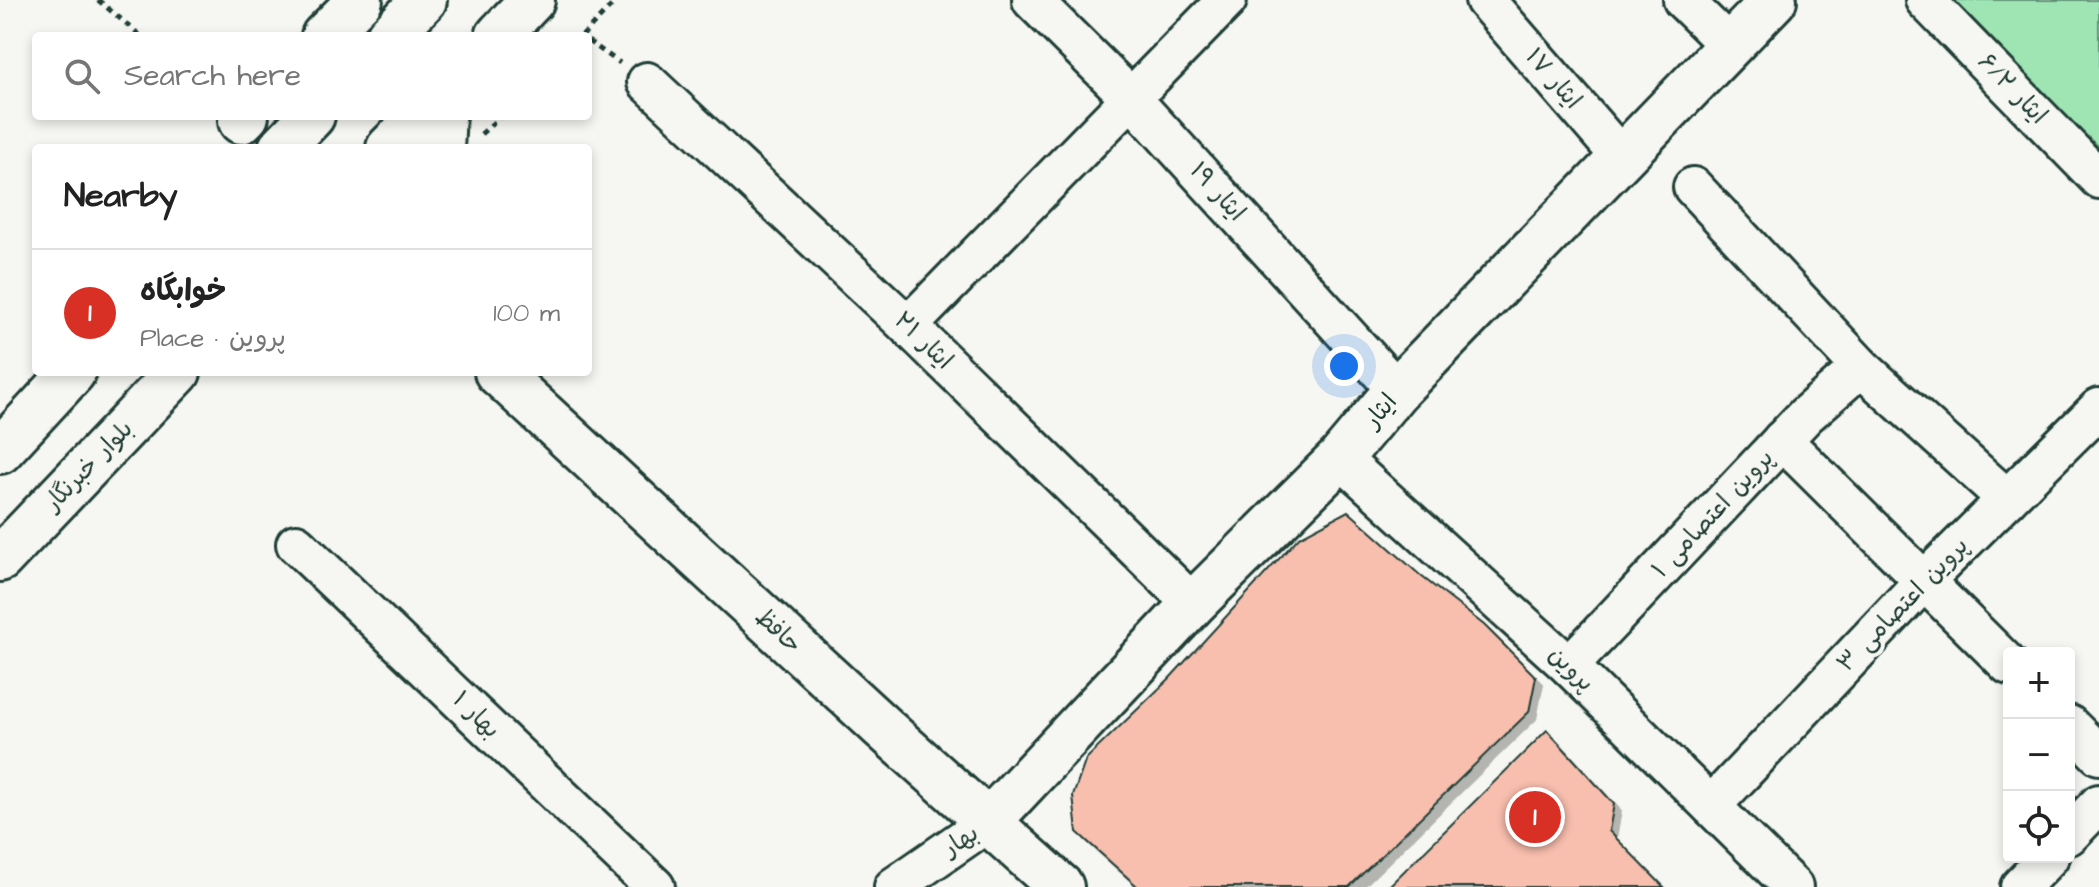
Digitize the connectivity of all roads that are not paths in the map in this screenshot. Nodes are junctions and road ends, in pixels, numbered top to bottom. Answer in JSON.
{"nodes":[{"id":1,"x":360,"y":0,"type":"edge"},
{"id":2,"x":424,"y":0,"type":"edge"},
{"id":3,"x":532,"y":0,"type":"edge"},
{"id":4,"x":1032,"y":0,"type":"edge"},
{"id":5,"x":1227,"y":0,"type":"edge"},
{"id":6,"x":1485,"y":0,"type":"edge"},
{"id":7,"x":1683,"y":0,"type":"edge"},
{"id":8,"x":1774,"y":0,"type":"edge"},
{"id":9,"x":1925,"y":0,"type":"edge"},
{"id":10,"x":328,"y":32,"type":"edge"},
{"id":11,"x":393,"y":32,"type":"edge"},
{"id":12,"x":502,"y":32,"type":"edge"},
{"id":13,"x":1731,"y":47,"type":"junction"},
{"id":14,"x":647,"y":82,"type":"dead end"},
{"id":15,"x":1131,"y":98,"type":"junction"},
{"id":16,"x":308,"y":120,"type":"edge"},
{"id":17,"x":417,"y":120,"type":"edge"},
{"id":18,"x":443,"y":120,"type":"edge"},
{"id":19,"x":285,"y":144,"type":"edge"},
{"id":20,"x":393,"y":144,"type":"edge"},
{"id":21,"x":441,"y":144,"type":"edge"},
{"id":22,"x":1621,"y":157,"type":"junction"},
{"id":23,"x":2099,"y":179,"type":"edge"},
{"id":24,"x":1693,"y":187,"type":"dead end"},
{"id":25,"x":908,"y":326,"type":"junction"},
{"id":26,"x":1861,"y":367,"type":"junction"},
{"id":27,"x":69,"y":376,"type":"edge"},
{"id":28,"x":174,"y":376,"type":"edge"},
{"id":29,"x":501,"y":376,"type":"edge"},
{"id":30,"x":1397,"y":390,"type":"junction"},
{"id":31,"x":2099,"y":408,"type":"edge"},
{"id":32,"x":1782,"y":440,"type":"junction"},
{"id":33,"x":0,"y":451,"type":"edge"},
{"id":34,"x":1340,"y":458,"type":"junction"},
{"id":35,"x":2007,"y":499,"type":"junction"},
{"id":36,"x":296,"y":544,"type":"dead end"},
{"id":37,"x":0,"y":559,"type":"edge"},
{"id":38,"x":1924,"y":581,"type":"junction"},
{"id":39,"x":1193,"y":604,"type":"junction"},
{"id":40,"x":2003,"y":659,"type":"edge"},
{"id":41,"x":1569,"y":666,"type":"junction"},
{"id":42,"x":2075,"y":731,"type":"edge"},
{"id":43,"x":2099,"y":755,"type":"edge"},
{"id":44,"x":2099,"y":804,"type":"edge"},
{"id":45,"x":1711,"y":806,"type":"junction"},
{"id":46,"x":988,"y":822,"type":"junction"},
{"id":47,"x":2075,"y":829,"type":"edge"},
{"id":48,"x":2043,"y":863,"type":"edge"},
{"id":49,"x":655,"y":887,"type":"edge"},
{"id":50,"x":894,"y":887,"type":"edge"},
{"id":51,"x":1061,"y":887,"type":"edge"},
{"id":52,"x":1793,"y":887,"type":"edge"},
{"id":53,"x":2020,"y":887,"type":"edge"}],
"edges":[{"from":1,"to":10,"type":"main road"},
{"from":2,"to":11,"type":"main road"},
{"from":3,"to":12,"type":"main road"},
{"from":4,"to":15,"type":"street","name":"ایثار ۱۹"},
{"from":5,"to":15,"type":"street"},
{"from":6,"to":22,"type":"street","name":"ایثار ۱۷"},
{"from":7,"to":13,"type":"street"},
{"from":8,"to":13,"type":"main road","name":"ایثار"},
{"from":9,"to":23,"type":"street","name":"ایثار ۶/۲"},
{"from":13,"to":22,"type":"main road","name":"ایثار"},
{"from":14,"to":25,"type":"street","name":"ایثار ۲۱"},
{"from":15,"to":25,"type":"street"},
{"from":15,"to":30,"type":"street","name":"ایثار ۱۹"},
{"from":16,"to":19,"type":"main road"},
{"from":17,"to":20,"type":"main road"},
{"from":18,"to":21,"type":"main road"},
{"from":22,"to":30,"type":"main road","name":"ایثار"},
{"from":24,"to":26,"type":"street"},
{"from":25,"to":39,"type":"street","name":"ایثار ۲۱"},
{"from":26,"to":32,"type":"street","name":"پروین اعتصامی ۱"},
{"from":26,"to":35,"type":"street"},
{"from":27,"to":33,"type":"main road"},
{"from":28,"to":37,"type":"main road","name":"بلوار خبرنگار"},
{"from":29,"to":46,"type":"main road","name":"حافظ"},
{"from":30,"to":34,"type":"main road","name":"ایثار"},
{"from":31,"to":35,"type":"street","name":"پروین اعتصامی ۳"},
{"from":32,"to":38,"type":"street"},
{"from":32,"to":41,"type":"street","name":"پروین اعتصامی ۱"},
{"from":34,"to":39,"type":"main road","name":"ایثار"},
{"from":34,"to":41,"type":"street","name":"پروین"},
{"from":35,"to":38,"type":"street","name":"پروین اعتصامی ۳"},
{"from":36,"to":49,"type":"street","name":"بهار ۱"},
{"from":38,"to":40,"type":"street"},
{"from":38,"to":45,"type":"street","name":"پروین اعتصامی ۳"},
{"from":39,"to":46,"type":"main road","name":"ایثار"},
{"from":41,"to":45,"type":"street","name":"پروین"},
{"from":42,"to":43,"type":"street"},
{"from":44,"to":47,"type":"street"},
{"from":45,"to":52,"type":"street","name":"پروین"},
{"from":46,"to":50,"type":"street","name":"بهار"},
{"from":46,"to":51,"type":"main road","name":"حافظ"},
{"from":48,"to":53,"type":"street"}]}
